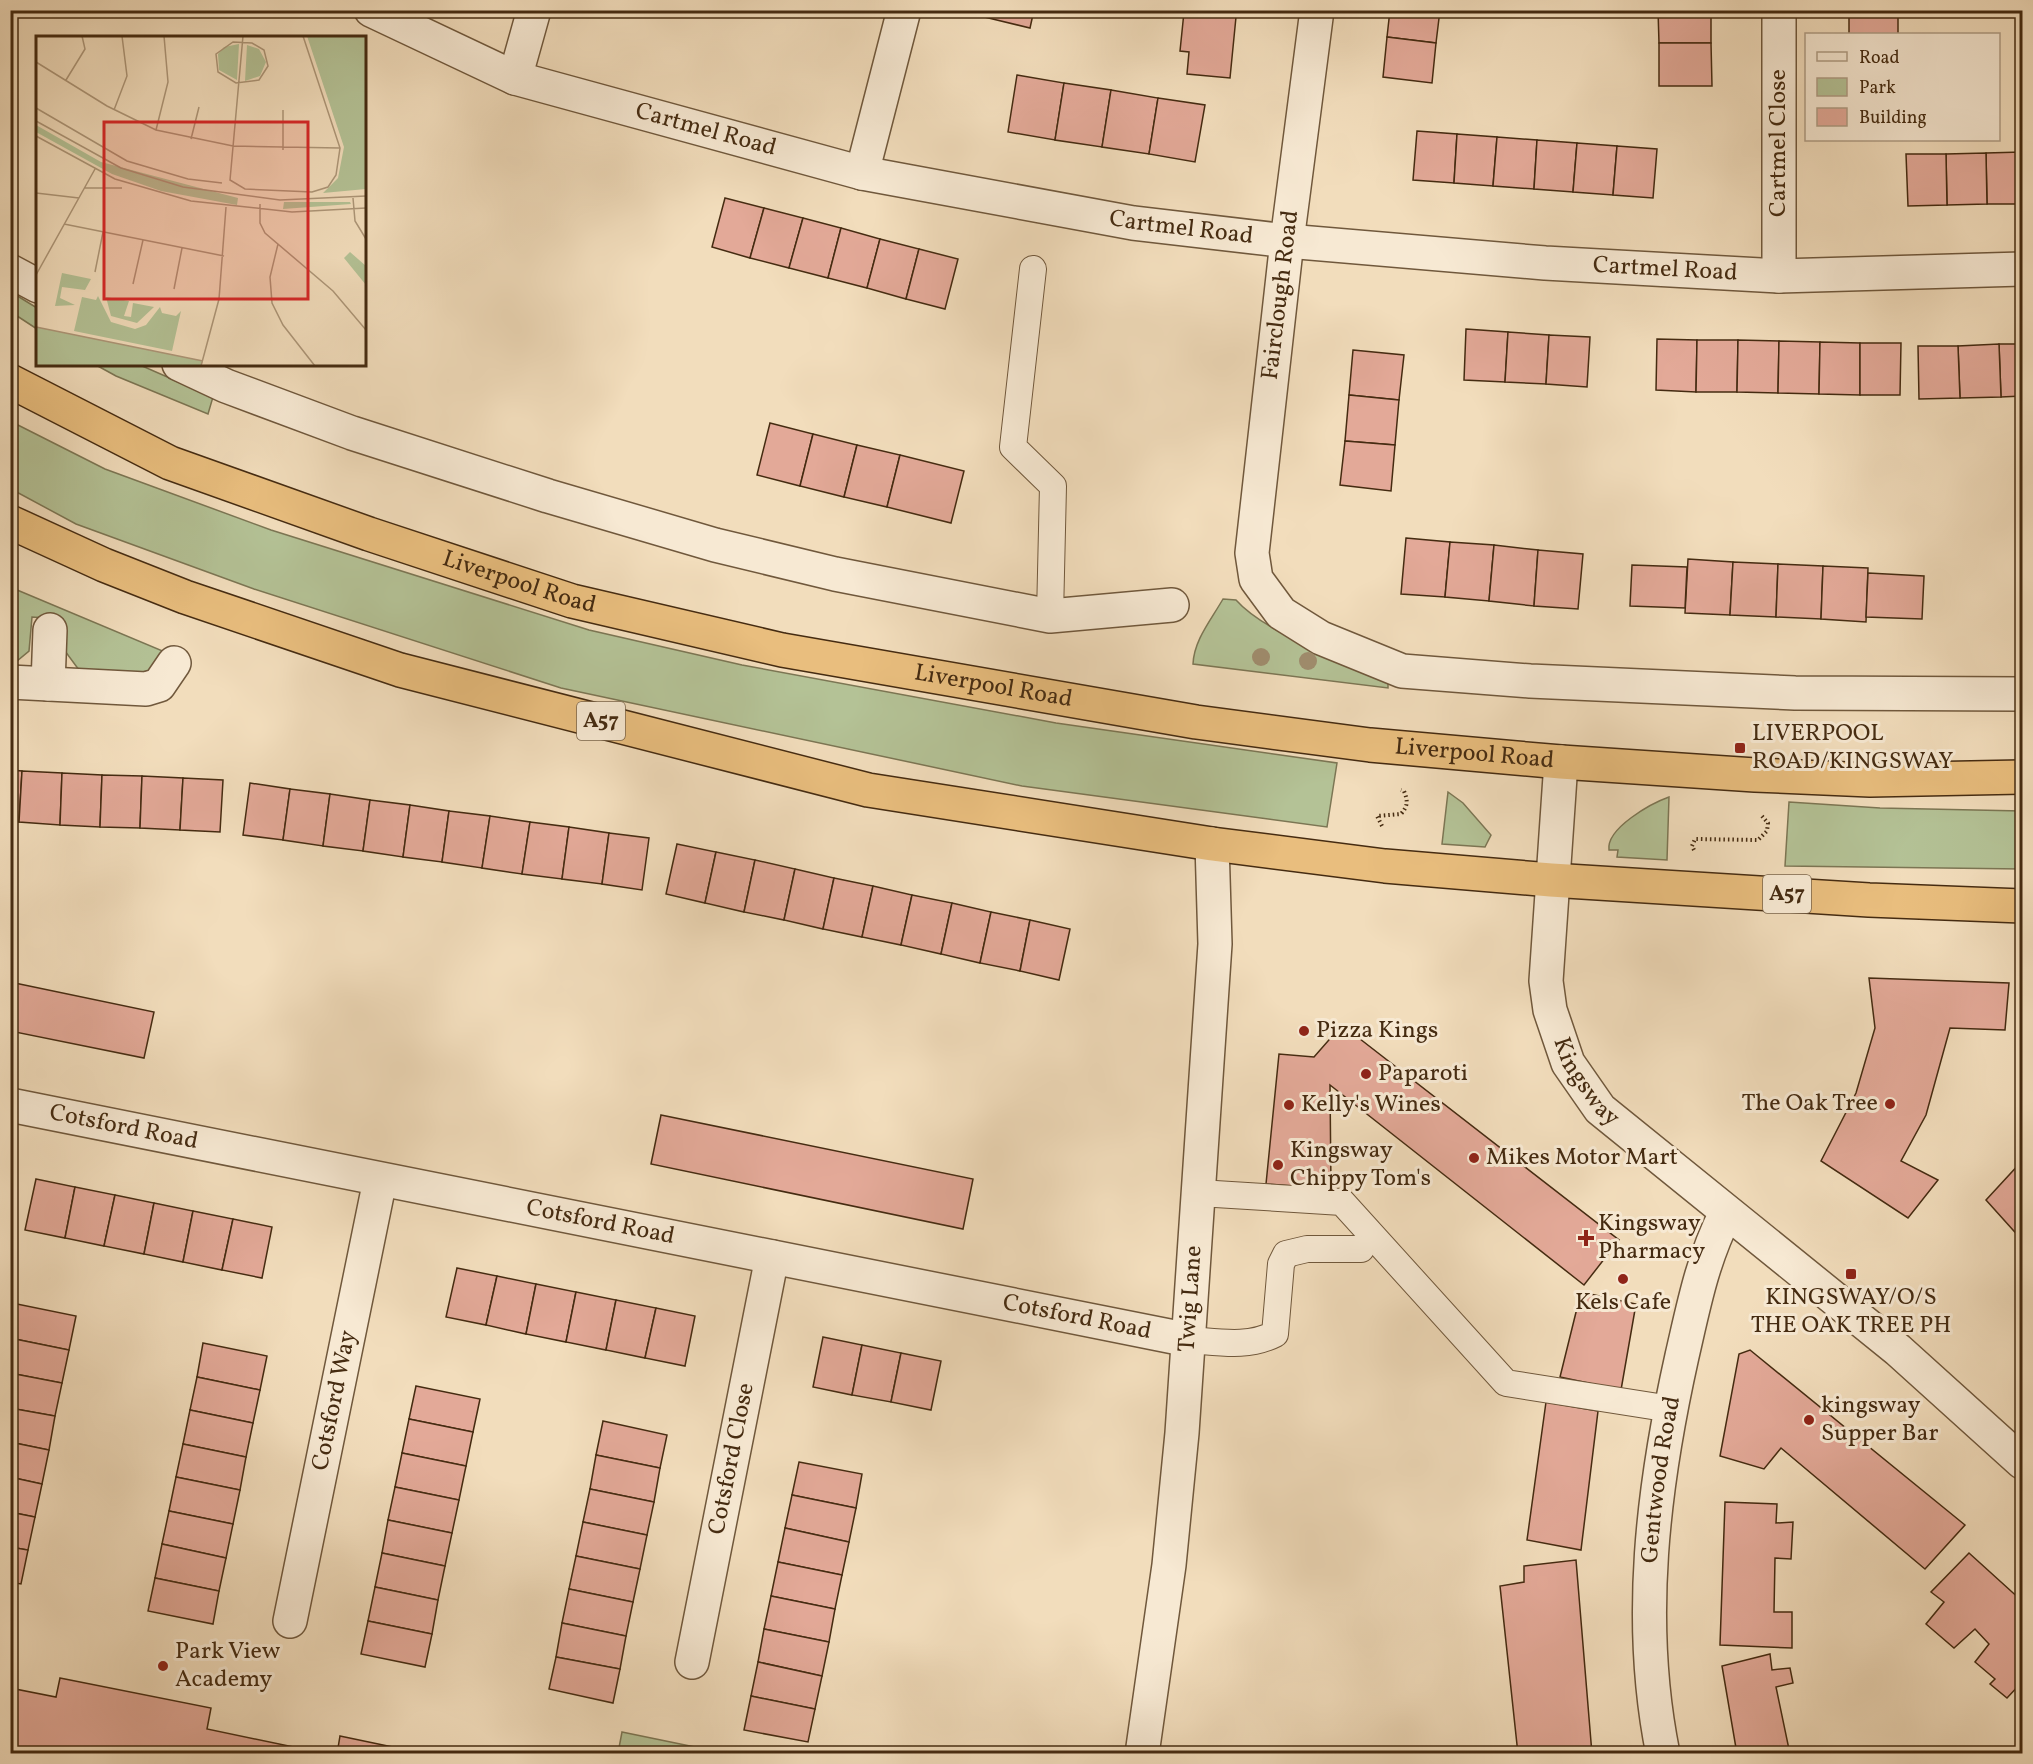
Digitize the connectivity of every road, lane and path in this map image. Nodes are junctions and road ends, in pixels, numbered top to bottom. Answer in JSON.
{"nodes":[{"id":1,"x":371,"y":10,"type":"edge"},
{"id":2,"x":534,"y":10,"type":"edge"},
{"id":3,"x":904,"y":10,"type":"edge"},
{"id":4,"x":1317,"y":10,"type":"edge"},
{"id":5,"x":1779,"y":10,"type":"edge"},
{"id":6,"x":515,"y":78,"type":"junction"},
{"id":7,"x":862,"y":173,"type":"junction"},
{"id":8,"x":1287,"y":241,"type":"junction"},
{"id":9,"x":1033,"y":269,"type":"dead end"},
{"id":10,"x":2022,"y":269,"type":"edge"},
{"id":11,"x":10,"y":271,"type":"edge"},
{"id":12,"x":1779,"y":276,"type":"junction"},
{"id":13,"x":36,"y":285,"type":"edge"},
{"id":14,"x":183,"y":366,"type":"edge"},
{"id":15,"x":10,"y":381,"type":"edge"},
{"id":16,"x":10,"y":522,"type":"edge"},
{"id":17,"x":1172,"y":605,"type":"dead end"},
{"id":18,"x":1050,"y":616,"type":"junction"},
{"id":19,"x":50,"y":630,"type":"dead end"},
{"id":20,"x":174,"y":663,"type":"dead end"},
{"id":21,"x":10,"y":682,"type":"edge"},
{"id":22,"x":48,"y":684,"type":"junction"},
{"id":23,"x":2022,"y":694,"type":"edge"},
{"id":24,"x":1561,"y":762,"type":"junction"},
{"id":25,"x":2022,"y":777,"type":"edge"},
{"id":26,"x":1393,"y":788,"type":"dead end"},
{"id":27,"x":1761,"y":814,"type":"dead end"},
{"id":28,"x":1386,"y":836,"type":"dead end"},
{"id":29,"x":1212,"y":844,"type":"junction"},
{"id":30,"x":1697,"y":854,"type":"dead end"},
{"id":31,"x":1551,"y":880,"type":"junction"},
{"id":32,"x":2022,"y":906,"type":"edge"},
{"id":33,"x":10,"y":1105,"type":"edge"},
{"id":34,"x":380,"y":1180,"type":"junction"},
{"id":35,"x":1199,"y":1193,"type":"junction"},
{"id":36,"x":1726,"y":1213,"type":"junction"},
{"id":37,"x":1361,"y":1249,"type":"dead end"},
{"id":38,"x":772,"y":1257,"type":"junction"},
{"id":39,"x":1189,"y":1340,"type":"junction"},
{"id":40,"x":1671,"y":1409,"type":"junction"},
{"id":41,"x":2022,"y":1462,"type":"edge"},
{"id":42,"x":290,"y":1621,"type":"dead end"},
{"id":43,"x":692,"y":1662,"type":"dead end"},
{"id":44,"x":1142,"y":1754,"type":"edge"},
{"id":45,"x":1663,"y":1754,"type":"edge"}],
"edges":[{"from":1,"to":6,"type":"street","name":"Cartmel Road"},
{"from":2,"to":6,"type":"street"},
{"from":3,"to":7,"type":"street"},
{"from":4,"to":8,"type":"street","name":"Fairclough Road"},
{"from":5,"to":12,"type":"street","name":"Cartmel Close"},
{"from":6,"to":7,"type":"street","name":"Cartmel Road"},
{"from":7,"to":8,"type":"street","name":"Cartmel Road"},
{"from":8,"to":12,"type":"street","name":"Cartmel Road"},
{"from":8,"to":23,"type":"street","name":"Fairclough Road"},
{"from":9,"to":18,"type":"lane"},
{"from":10,"to":12,"type":"street","name":"Cartmel Road"},
{"from":11,"to":13,"type":"street"},
{"from":14,"to":18,"type":"street"},
{"from":15,"to":24,"type":"highway","name":"Liverpool Road"},
{"from":16,"to":29,"type":"highway","number":"A57"},
{"from":17,"to":18,"type":"street"},
{"from":19,"to":22,"type":"street"},
{"from":20,"to":22,"type":"street"},
{"from":21,"to":22,"type":"street"},
{"from":24,"to":25,"type":"highway","name":"Liverpool Road"},
{"from":24,"to":31,"type":"street","name":"Kingsway"},
{"from":26,"to":28,"type":"path"},
{"from":27,"to":30,"type":"path"},
{"from":29,"to":31,"type":"highway","number":"A57"},
{"from":29,"to":35,"type":"street","name":"Twig Lane"},
{"from":31,"to":32,"type":"highway","number":"A57"},
{"from":31,"to":36,"type":"street","name":"Kingsway"},
{"from":33,"to":34,"type":"street","name":"Cotsford Road"},
{"from":34,"to":38,"type":"street","name":"Cotsford Road"},
{"from":34,"to":42,"type":"street","name":"Cotsford Way"},
{"from":35,"to":39,"type":"street","name":"Twig Lane"},
{"from":35,"to":40,"type":"lane"},
{"from":36,"to":40,"type":"street","name":"Gentwood Road"},
{"from":36,"to":41,"type":"street","name":"Kingsway"},
{"from":37,"to":39,"type":"lane"},
{"from":38,"to":39,"type":"street","name":"Cotsford Road"},
{"from":38,"to":43,"type":"street","name":"Cotsford Close"},
{"from":39,"to":44,"type":"street","name":"Twig Lane"},
{"from":40,"to":45,"type":"street","name":"Gentwood Road"}]}
